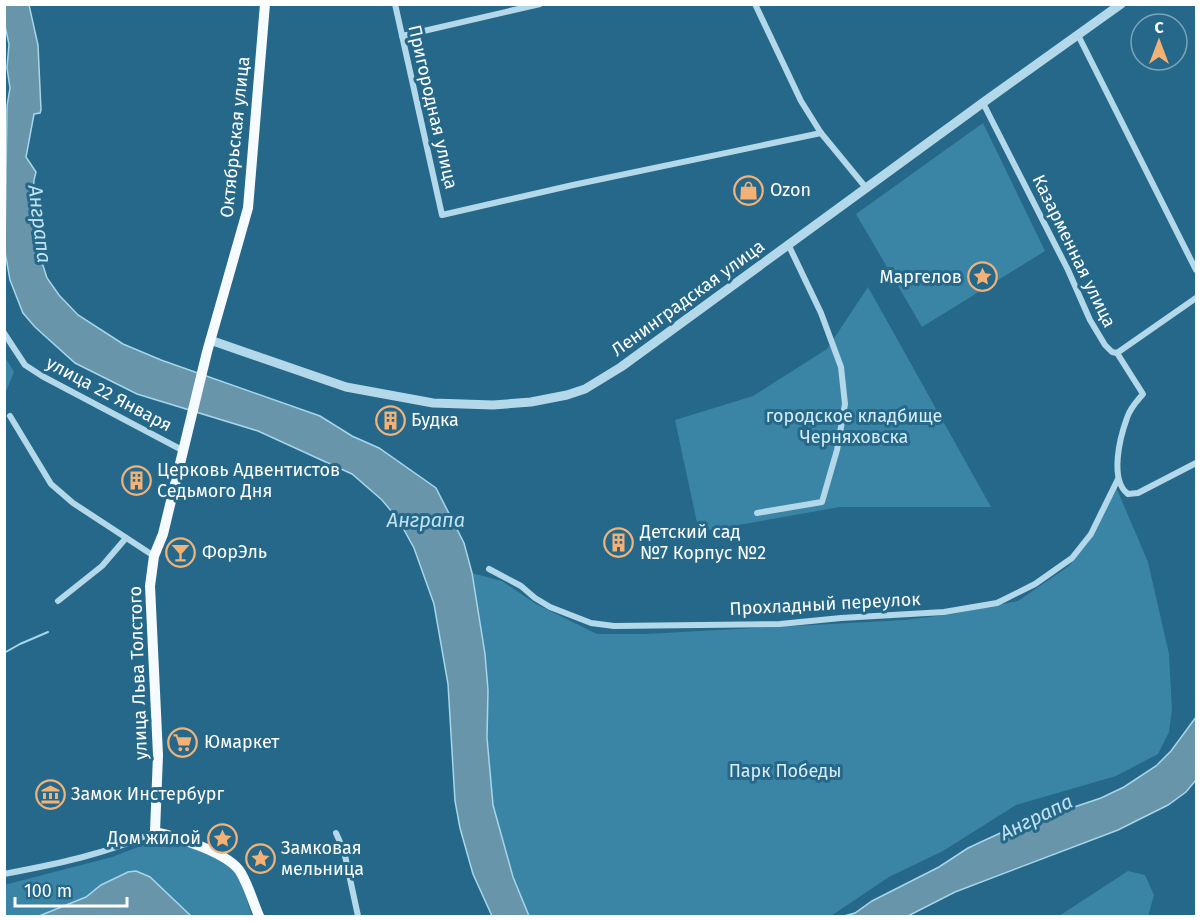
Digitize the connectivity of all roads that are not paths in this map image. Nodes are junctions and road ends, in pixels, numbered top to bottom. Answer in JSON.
{"nodes":[{"id":1,"x":265,"y":4,"type":"edge"},
{"id":2,"x":395,"y":4,"type":"edge"},
{"id":3,"x":540,"y":4,"type":"edge"},
{"id":4,"x":755,"y":4,"type":"edge"},
{"id":5,"x":1121,"y":4,"type":"edge"},
{"id":6,"x":516,"y":7,"type":"edge"},
{"id":7,"x":1078,"y":35,"type":"junction"},
{"id":8,"x":402,"y":36,"type":"junction"},
{"id":9,"x":983,"y":103,"type":"junction"},
{"id":10,"x":821,"y":133,"type":"junction"},
{"id":11,"x":867,"y":189,"type":"junction"},
{"id":12,"x":789,"y":246,"type":"junction"},
{"id":13,"x":1197,"y":270,"type":"edge"},
{"id":14,"x":1197,"y":298,"type":"edge"},
{"id":15,"x":4,"y":333,"type":"edge"},
{"id":16,"x":210,"y":340,"type":"junction"},
{"id":17,"x":1117,"y":353,"type":"junction"},
{"id":18,"x":10,"y":416,"type":"dead end"},
{"id":19,"x":182,"y":450,"type":"junction"},
{"id":20,"x":1197,"y":463,"type":"edge"},
{"id":21,"x":1118,"y":479,"type":"junction"},
{"id":22,"x":757,"y":513,"type":"dead end"},
{"id":23,"x":126,"y":538,"type":"junction"},
{"id":24,"x":154,"y":556,"type":"junction"},
{"id":25,"x":489,"y":569,"type":"dead end"},
{"id":26,"x":58,"y":601,"type":"dead end"},
{"id":27,"x":155,"y":832,"type":"junction"},
{"id":28,"x":336,"y":833,"type":"dead end"},
{"id":29,"x":4,"y":874,"type":"edge"},
{"id":30,"x":259,"y":916,"type":"edge"},
{"id":31,"x":358,"y":916,"type":"edge"}],
"edges":[{"from":1,"to":16,"type":"main road","name":"Октябрьская улица"},
{"from":2,"to":8,"type":"street","name":"Пригородная улица"},
{"from":3,"to":6,"type":"street"},
{"from":4,"to":10,"type":"street"},
{"from":5,"to":7,"type":"street","name":"Ленинградская улица"},
{"from":6,"to":8,"type":"street"},
{"from":7,"to":9,"type":"street","name":"Ленинградская улица"},
{"from":7,"to":13,"type":"street"},
{"from":8,"to":10,"type":"street","name":"Пригородная улица"},
{"from":9,"to":11,"type":"street","name":"Ленинградская улица"},
{"from":9,"to":17,"type":"street","name":"Казарменная улица"},
{"from":10,"to":11,"type":"street"},
{"from":11,"to":12,"type":"street","name":"Ленинградская улица"},
{"from":12,"to":16,"type":"street","name":"Ленинградская улица"},
{"from":12,"to":22,"type":"street"},
{"from":14,"to":17,"type":"street","name":"Казарменная улица"},
{"from":15,"to":19,"type":"street","name":"улица 22 Января"},
{"from":16,"to":19,"type":"main road","name":"улица Льва Толстого"},
{"from":17,"to":21,"type":"street"},
{"from":18,"to":23,"type":"street"},
{"from":19,"to":24,"type":"main road","name":"улица Льва Толстого"},
{"from":20,"to":21,"type":"street"},
{"from":21,"to":25,"type":"street","name":"Прохладный переулок"},
{"from":23,"to":24,"type":"street"},
{"from":23,"to":26,"type":"street"},
{"from":24,"to":27,"type":"main road","name":"улица Льва Толстого"},
{"from":27,"to":29,"type":"street"},
{"from":27,"to":30,"type":"main road"},
{"from":28,"to":31,"type":"street"}]}
